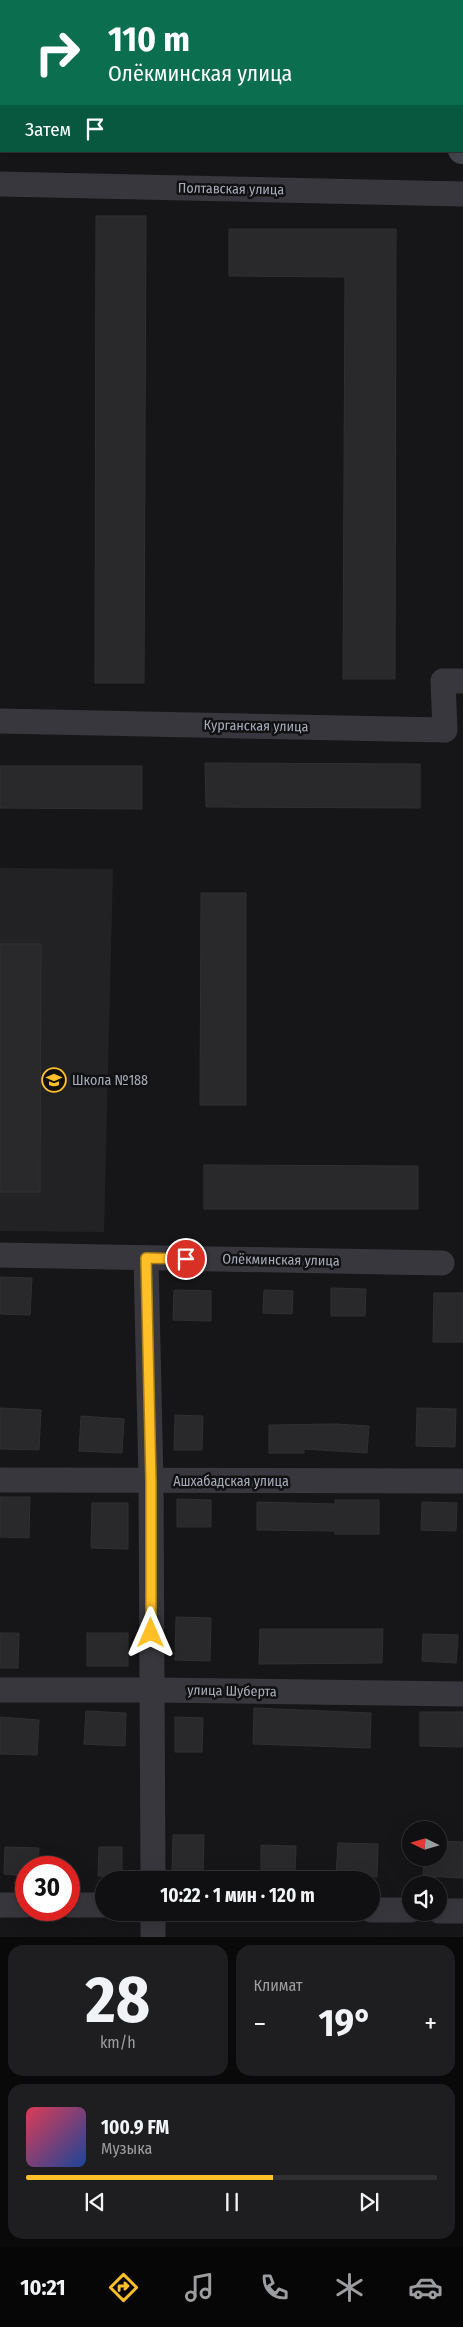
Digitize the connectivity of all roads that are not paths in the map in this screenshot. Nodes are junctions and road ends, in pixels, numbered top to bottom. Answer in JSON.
{"nodes":[{"id":1,"x":0,"y":184,"type":"edge"},
{"id":2,"x":463,"y":194,"type":"edge"},
{"id":3,"x":463,"y":681,"type":"edge"},
{"id":4,"x":0,"y":721,"type":"edge"},
{"id":5,"x":0,"y":1255,"type":"edge"},
{"id":6,"x":146,"y":1258,"type":"junction"},
{"id":7,"x":442,"y":1264,"type":"dead end"},
{"id":8,"x":0,"y":1480,"type":"edge"},
{"id":9,"x":151,"y":1481,"type":"junction"},
{"id":10,"x":463,"y":1481,"type":"edge"},
{"id":11,"x":0,"y":1690,"type":"edge"},
{"id":12,"x":151,"y":1690,"type":"junction"},
{"id":13,"x":463,"y":1694,"type":"edge"},
{"id":14,"x":153,"y":1871,"type":"edge"},
{"id":15,"x":0,"y":1905,"type":"edge"},
{"id":16,"x":15,"y":1905,"type":"edge"},
{"id":17,"x":80,"y":1905,"type":"edge"},
{"id":18,"x":95,"y":1905,"type":"edge"},
{"id":19,"x":380,"y":1910,"type":"edge"},
{"id":20,"x":402,"y":1910,"type":"edge"},
{"id":21,"x":447,"y":1911,"type":"edge"},
{"id":22,"x":463,"y":1912,"type":"edge"},
{"id":23,"x":153,"y":1921,"type":"edge"},
{"id":24,"x":153,"y":1937,"type":"edge"}],
"edges":[{"from":1,"to":2,"type":"street","name":"Полтавская улица"},
{"from":3,"to":4,"type":"street","name":"Курганская улица"},
{"from":5,"to":6,"type":"street","name":"Олёкминская улица"},
{"from":6,"to":7,"type":"street","name":"Олёкминская улица"},
{"from":6,"to":9,"type":"street"},
{"from":8,"to":9,"type":"street","name":"Ашхабадская улица"},
{"from":9,"to":10,"type":"street","name":"Ашхабадская улица"},
{"from":9,"to":12,"type":"street"},
{"from":11,"to":12,"type":"street","name":"улица Шуберта"},
{"from":12,"to":13,"type":"street","name":"улица Шуберта"},
{"from":12,"to":14,"type":"street"},
{"from":15,"to":16,"type":"street"},
{"from":17,"to":18,"type":"street"},
{"from":19,"to":20,"type":"street"},
{"from":21,"to":22,"type":"street"},
{"from":23,"to":24,"type":"street"}]}
